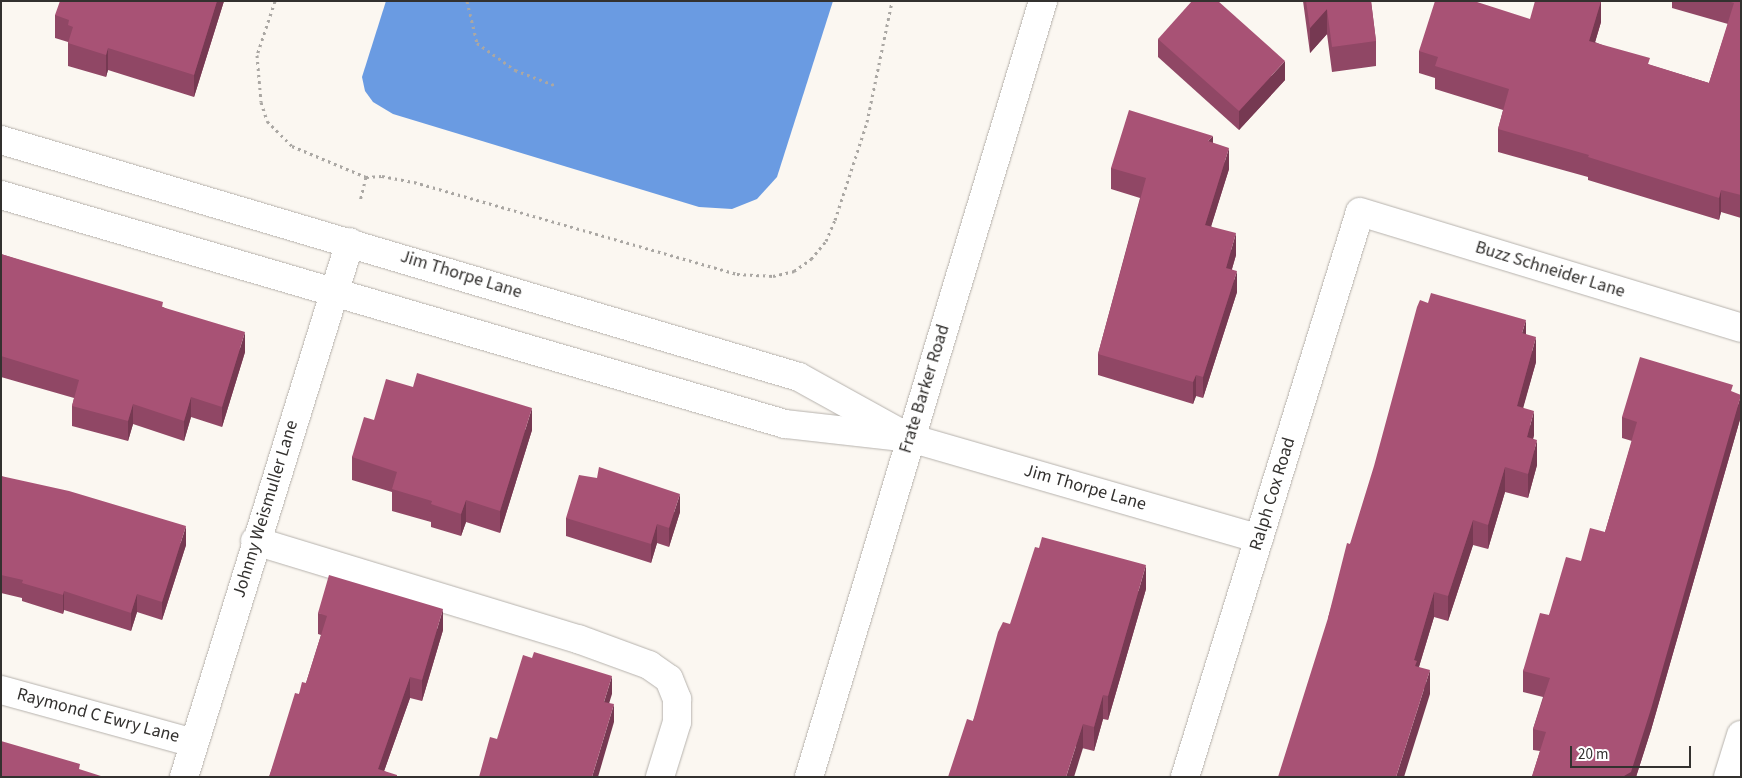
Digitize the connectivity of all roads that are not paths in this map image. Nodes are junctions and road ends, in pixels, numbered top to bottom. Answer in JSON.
{"nodes":[{"id":1,"x":1043,"y":1,"type":"edge"},
{"id":2,"x":1,"y":140,"type":"edge"},
{"id":3,"x":1,"y":195,"type":"edge"},
{"id":4,"x":1360,"y":212,"type":"joint"},
{"id":5,"x":350,"y":242,"type":"junction"},
{"id":6,"x":334,"y":291,"type":"junction"},
{"id":7,"x":1741,"y":328,"type":"edge"},
{"id":8,"x":910,"y":438,"type":"junction"},
{"id":9,"x":1259,"y":539,"type":"junction"},
{"id":10,"x":255,"y":541,"type":"junction"},
{"id":11,"x":1,"y":690,"type":"edge"},
{"id":12,"x":1741,"y":735,"type":"edge"},
{"id":13,"x":194,"y":743,"type":"junction"},
{"id":14,"x":184,"y":777,"type":"edge"},
{"id":15,"x":660,"y":777,"type":"edge"},
{"id":16,"x":810,"y":777,"type":"edge"},
{"id":17,"x":1186,"y":777,"type":"edge"},
{"id":18,"x":1728,"y":777,"type":"edge"}],
"edges":[{"from":1,"to":8,"type":"street","name":"Frate Barker Road"},
{"from":2,"to":5,"type":"street","name":"Jim Thorpe Lane"},
{"from":3,"to":6,"type":"street","name":"Jim Thorpe Lane"},
{"from":4,"to":7,"type":"street","name":"Buzz Schneider Lane"},
{"from":4,"to":9,"type":"street","name":"Ralph Cox Road"},
{"from":5,"to":6,"type":"street","name":"Johnny Weismuller Lane"},
{"from":5,"to":8,"type":"street","name":"Jim Thorpe Lane"},
{"from":6,"to":8,"type":"street","name":"Jim Thorpe Lane"},
{"from":6,"to":10,"type":"street","name":"Johnny Weismuller Lane"},
{"from":8,"to":9,"type":"street","name":"Jim Thorpe Lane"},
{"from":8,"to":16,"type":"street","name":"Frate Barker Road"},
{"from":9,"to":17,"type":"street","name":"Ralph Cox Road"},
{"from":10,"to":13,"type":"street","name":"Johnny Weismuller Lane"},
{"from":10,"to":15,"type":"street"},
{"from":11,"to":13,"type":"street","name":"Raymond C Ewry Lane"},
{"from":12,"to":18,"type":"street"},
{"from":13,"to":14,"type":"street","name":"Johnny Weismuller Lane"}]}
